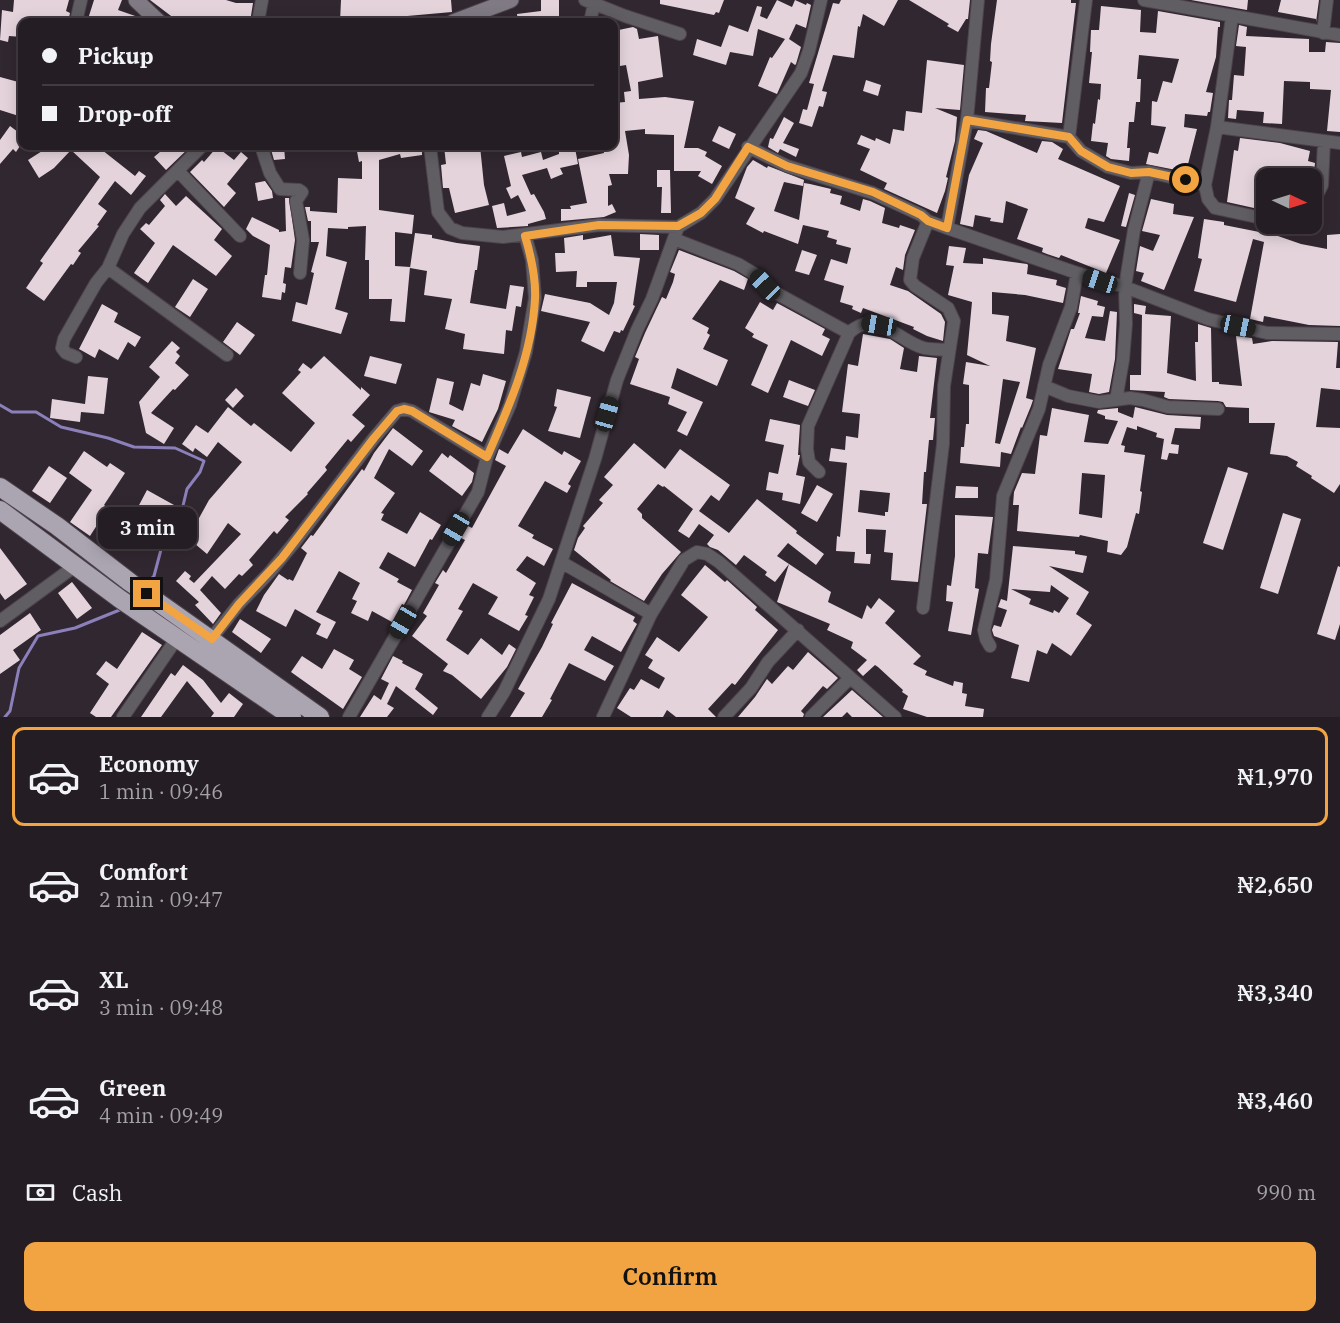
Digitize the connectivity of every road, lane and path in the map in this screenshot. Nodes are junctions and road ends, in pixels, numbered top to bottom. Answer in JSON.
{"nodes":[{"id":1,"x":81,"y":0,"type":"edge"},
{"id":2,"x":136,"y":0,"type":"edge"},
{"id":3,"x":262,"y":0,"type":"edge"},
{"id":4,"x":511,"y":0,"type":"edge"},
{"id":5,"x":821,"y":0,"type":"edge"},
{"id":6,"x":978,"y":0,"type":"edge"},
{"id":7,"x":1086,"y":0,"type":"edge"},
{"id":8,"x":1327,"y":0,"type":"edge"},
{"id":9,"x":1151,"y":1,"type":"edge"},
{"id":10,"x":590,"y":2,"type":"edge"},
{"id":11,"x":1232,"y":16,"type":"junction"},
{"id":12,"x":77,"y":18,"type":"edge"},
{"id":13,"x":155,"y":18,"type":"edge"},
{"id":14,"x":259,"y":18,"type":"edge"},
{"id":15,"x":464,"y":18,"type":"edge"},
{"id":16,"x":590,"y":18,"type":"edge"},
{"id":17,"x":1323,"y":33,"type":"junction"},
{"id":18,"x":680,"y":34,"type":"dead end"},
{"id":19,"x":1340,"y":35,"type":"edge"},
{"id":20,"x":967,"y":120,"type":"junction"},
{"id":21,"x":1217,"y":127,"type":"junction"},
{"id":22,"x":1069,"y":137,"type":"junction"},
{"id":23,"x":1324,"y":141,"type":"junction"},
{"id":24,"x":1340,"y":143,"type":"edge"},
{"id":25,"x":748,"y":147,"type":"junction"},
{"id":26,"x":198,"y":150,"type":"edge"},
{"id":27,"x":262,"y":150,"type":"edge"},
{"id":28,"x":430,"y":150,"type":"edge"},
{"id":29,"x":178,"y":171,"type":"junction"},
{"id":30,"x":1149,"y":172,"type":"junction"},
{"id":31,"x":1205,"y":185,"type":"junction"},
{"id":32,"x":1322,"y":185,"type":"edge"},
{"id":33,"x":1256,"y":217,"type":"edge"},
{"id":34,"x":928,"y":221,"type":"junction"},
{"id":35,"x":678,"y":226,"type":"junction"},
{"id":36,"x":947,"y":228,"type":"junction"},
{"id":37,"x":240,"y":236,"type":"dead end"},
{"id":38,"x":525,"y":236,"type":"junction"},
{"id":39,"x":674,"y":239,"type":"junction"},
{"id":40,"x":108,"y":268,"type":"junction"},
{"id":41,"x":300,"y":273,"type":"dead end"},
{"id":42,"x":1077,"y":273,"type":"junction"},
{"id":43,"x":1125,"y":287,"type":"junction"},
{"id":44,"x":849,"y":333,"type":"junction"},
{"id":45,"x":1340,"y":334,"type":"edge"},
{"id":46,"x":948,"y":350,"type":"junction"},
{"id":47,"x":227,"y":355,"type":"dead end"},
{"id":48,"x":76,"y":357,"type":"dead end"},
{"id":49,"x":1044,"y":386,"type":"junction"},
{"id":50,"x":1116,"y":400,"type":"junction"},
{"id":51,"x":1218,"y":409,"type":"dead end"},
{"id":52,"x":487,"y":457,"type":"junction"},
{"id":53,"x":819,"y":472,"type":"dead end"},
{"id":54,"x":0,"y":487,"type":"edge"},
{"id":55,"x":0,"y":510,"type":"edge"},
{"id":56,"x":561,"y":562,"type":"junction"},
{"id":57,"x":75,"y":566,"type":"junction"},
{"id":58,"x":923,"y":608,"type":"dead end"},
{"id":59,"x":651,"y":614,"type":"junction"},
{"id":60,"x":0,"y":621,"type":"edge"},
{"id":61,"x":798,"y":630,"type":"junction"},
{"id":62,"x":177,"y":638,"type":"junction"},
{"id":63,"x":212,"y":639,"type":"junction"},
{"id":64,"x":990,"y":646,"type":"dead end"},
{"id":65,"x":850,"y":678,"type":"junction"},
{"id":66,"x":123,"y":717,"type":"edge"},
{"id":67,"x":292,"y":717,"type":"edge"},
{"id":68,"x":320,"y":717,"type":"edge"},
{"id":69,"x":349,"y":717,"type":"edge"},
{"id":70,"x":488,"y":717,"type":"edge"},
{"id":71,"x":603,"y":717,"type":"edge"},
{"id":72,"x":724,"y":717,"type":"edge"},
{"id":73,"x":810,"y":717,"type":"edge"},
{"id":74,"x":895,"y":717,"type":"edge"}],
"edges":[{"from":1,"to":12,"type":"street"},
{"from":2,"to":13,"type":"street"},
{"from":3,"to":14,"type":"street"},
{"from":4,"to":15,"type":"street"},
{"from":5,"to":25,"type":"street"},
{"from":6,"to":20,"type":"street"},
{"from":7,"to":22,"type":"street"},
{"from":8,"to":17,"type":"street"},
{"from":9,"to":11,"type":"street"},
{"from":10,"to":16,"type":"street"},
{"from":10,"to":18,"type":"street"},
{"from":11,"to":17,"type":"street"},
{"from":11,"to":21,"type":"street"},
{"from":17,"to":19,"type":"street"},
{"from":20,"to":22,"type":"street"},
{"from":20,"to":36,"type":"street"},
{"from":21,"to":23,"type":"street"},
{"from":21,"to":31,"type":"street"},
{"from":22,"to":30,"type":"street"},
{"from":23,"to":24,"type":"street"},
{"from":23,"to":32,"type":"street"},
{"from":25,"to":34,"type":"street"},
{"from":25,"to":35,"type":"street"},
{"from":26,"to":29,"type":"street"},
{"from":27,"to":41,"type":"street"},
{"from":28,"to":38,"type":"street"},
{"from":29,"to":37,"type":"street"},
{"from":29,"to":40,"type":"street"},
{"from":30,"to":31,"type":"street"},
{"from":30,"to":43,"type":"street"},
{"from":31,"to":33,"type":"street"},
{"from":34,"to":36,"type":"street"},
{"from":34,"to":46,"type":"street"},
{"from":35,"to":38,"type":"street"},
{"from":35,"to":39,"type":"street"},
{"from":36,"to":42,"type":"street"},
{"from":38,"to":52,"type":"street"},
{"from":39,"to":44,"type":"street"},
{"from":39,"to":56,"type":"street"},
{"from":40,"to":47,"type":"street"},
{"from":40,"to":48,"type":"street"},
{"from":42,"to":43,"type":"street"},
{"from":42,"to":49,"type":"street"},
{"from":43,"to":45,"type":"street"},
{"from":43,"to":50,"type":"street"},
{"from":44,"to":46,"type":"street"},
{"from":44,"to":53,"type":"street"},
{"from":46,"to":58,"type":"street"},
{"from":49,"to":50,"type":"street"},
{"from":49,"to":64,"type":"street"},
{"from":50,"to":51,"type":"street"},
{"from":52,"to":63,"type":"street"},
{"from":52,"to":69,"type":"street"},
{"from":54,"to":63,"type":"highway"},
{"from":55,"to":57,"type":"highway"},
{"from":56,"to":59,"type":"street"},
{"from":56,"to":70,"type":"street"},
{"from":57,"to":60,"type":"street"},
{"from":57,"to":62,"type":"highway"},
{"from":59,"to":61,"type":"street"},
{"from":59,"to":71,"type":"street"},
{"from":61,"to":65,"type":"street"},
{"from":61,"to":72,"type":"street"},
{"from":62,"to":66,"type":"street"},
{"from":62,"to":67,"type":"highway"},
{"from":63,"to":68,"type":"highway"},
{"from":65,"to":73,"type":"street"},
{"from":65,"to":74,"type":"street"}]}
